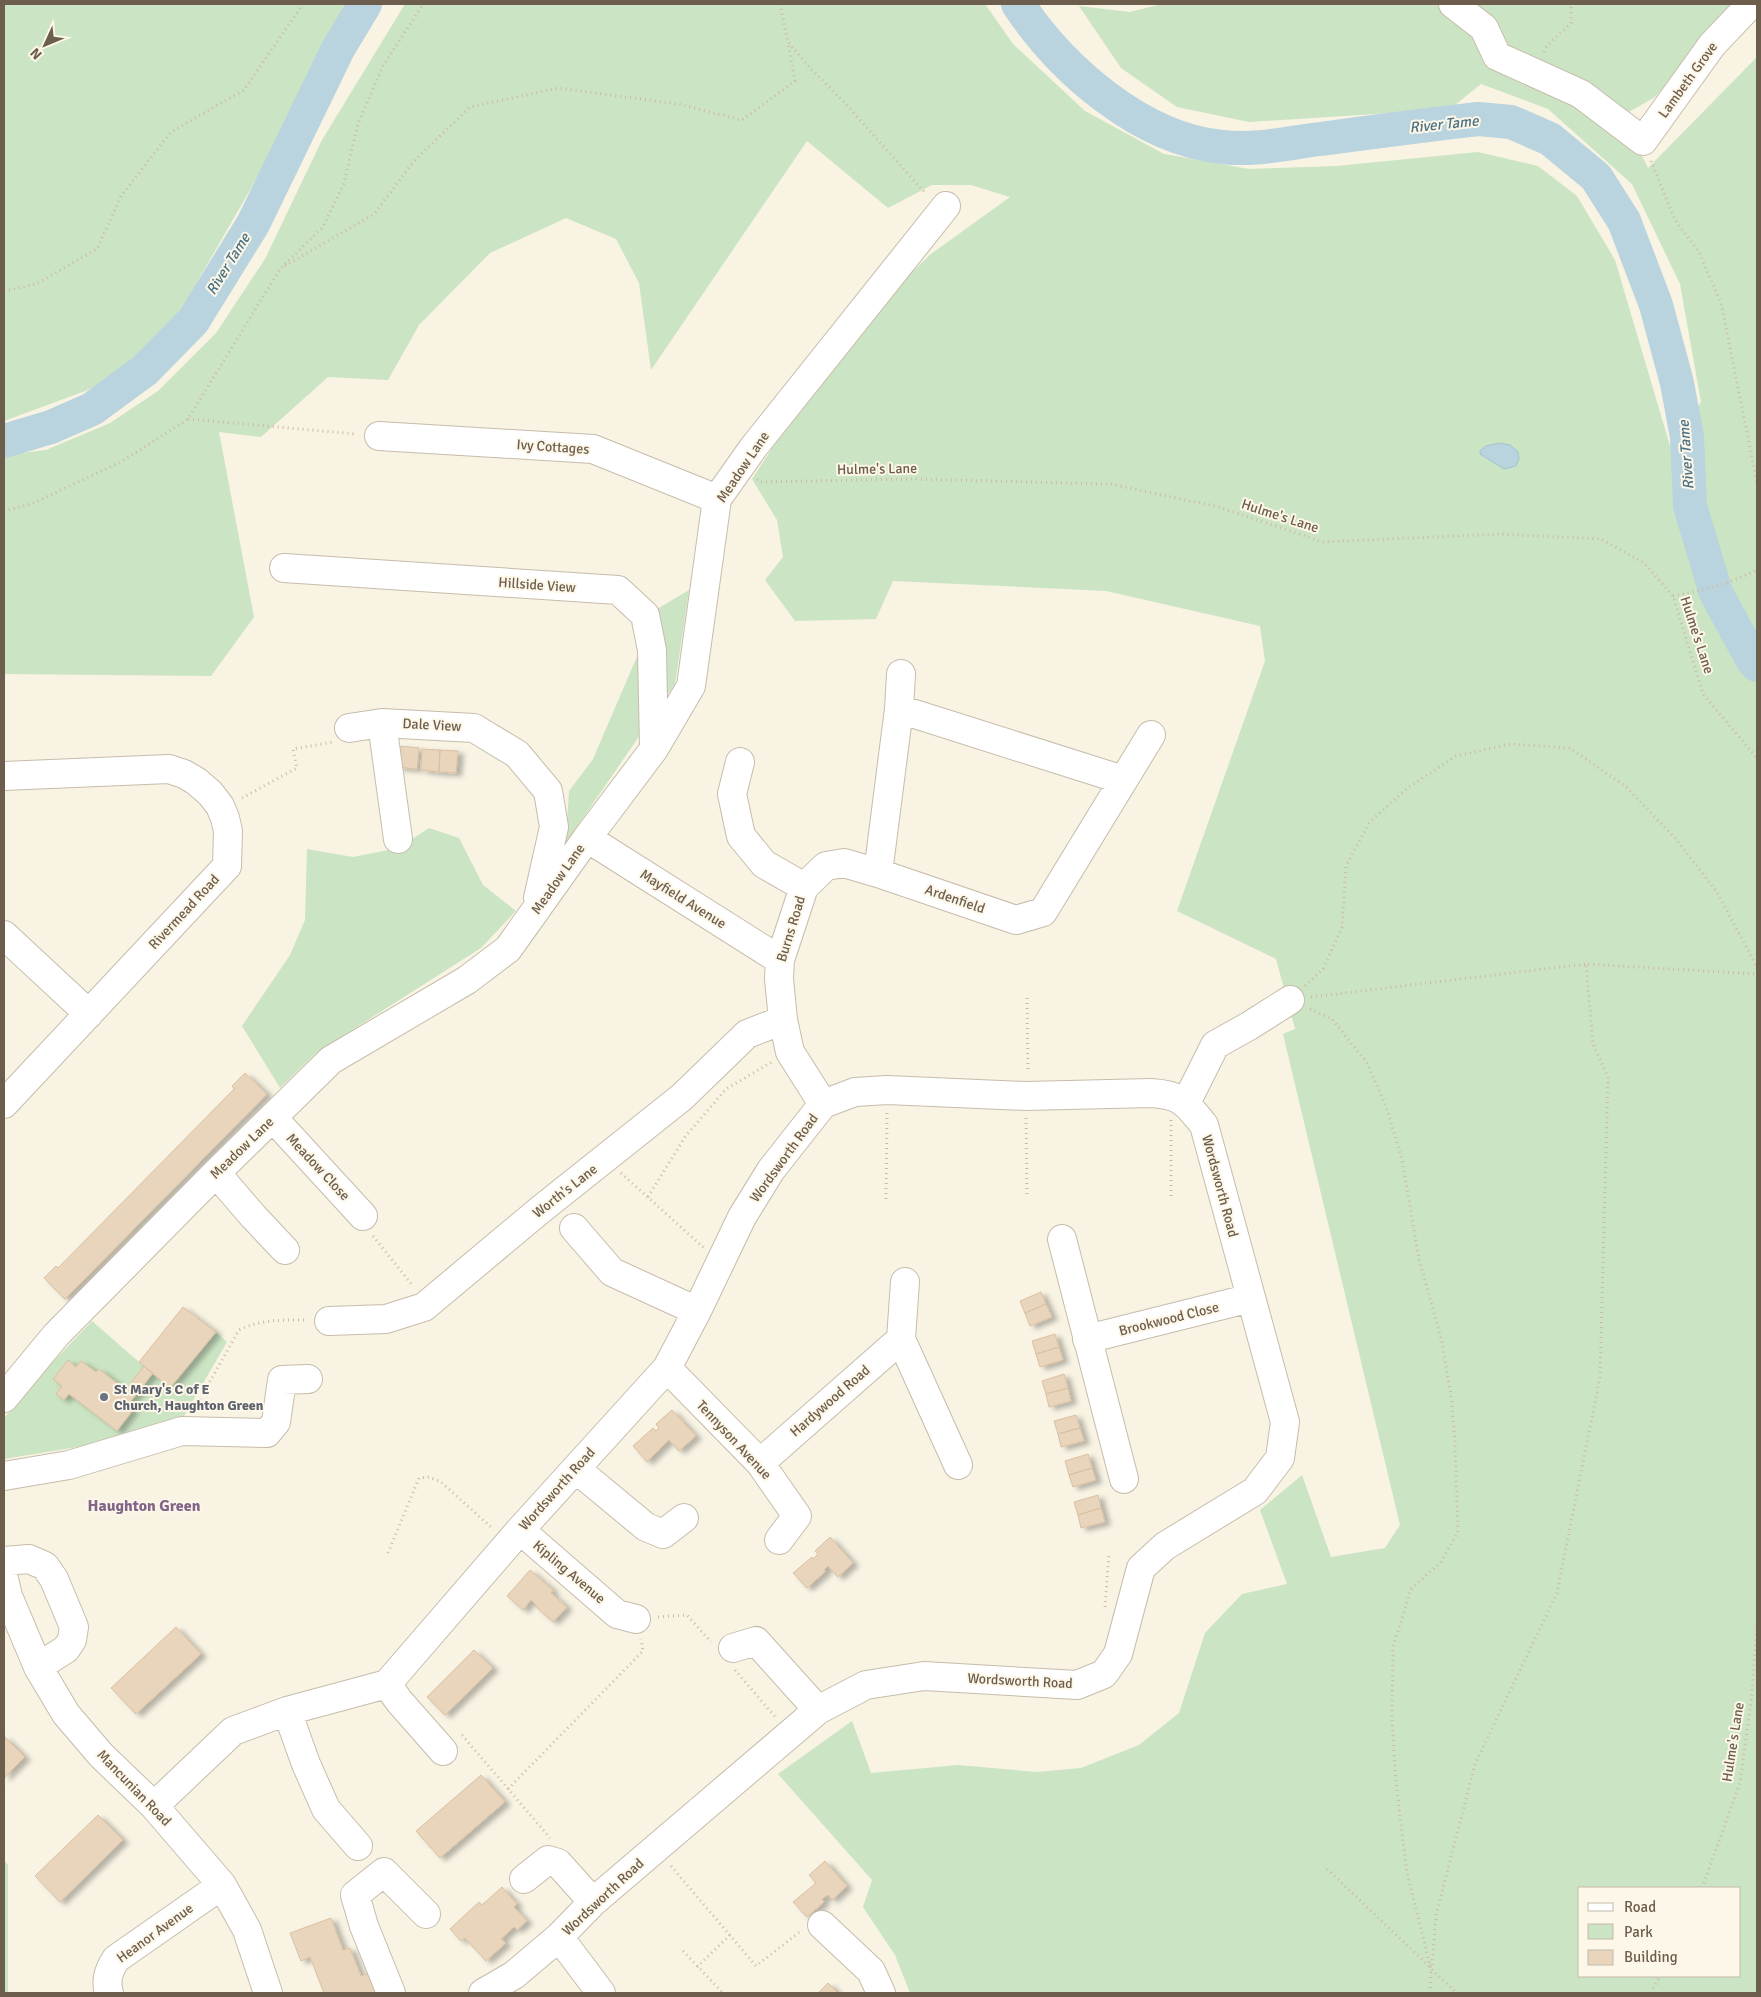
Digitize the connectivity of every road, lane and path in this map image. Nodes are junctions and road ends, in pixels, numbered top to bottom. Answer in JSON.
{"nodes":[{"id":1,"x":303,"y":4,"type":"edge"},
{"id":2,"x":423,"y":4,"type":"edge"},
{"id":3,"x":780,"y":4,"type":"edge"},
{"id":4,"x":1454,"y":4,"type":"edge"},
{"id":5,"x":1571,"y":4,"type":"edge"},
{"id":6,"x":1751,"y":4,"type":"edge"},
{"id":7,"x":788,"y":42,"type":"junction"},
{"id":8,"x":1538,"y":76,"type":"junction"},
{"id":9,"x":1633,"y":134,"type":"junction"},
{"id":10,"x":946,"y":206,"type":"dead end"},
{"id":11,"x":927,"y":230,"type":"junction"},
{"id":12,"x":280,"y":268,"type":"junction"},
{"id":13,"x":4,"y":291,"type":"edge"},
{"id":14,"x":188,"y":419,"type":"junction"},
{"id":15,"x":379,"y":436,"type":"joint"},
{"id":16,"x":739,"y":469,"type":"junction"},
{"id":17,"x":1757,"y":482,"type":"edge"},
{"id":18,"x":717,"y":499,"type":"junction"},
{"id":19,"x":4,"y":510,"type":"edge"},
{"id":20,"x":284,"y":568,"type":"dead end"},
{"id":21,"x":1757,"y":570,"type":"edge"},
{"id":22,"x":1674,"y":596,"type":"junction"},
{"id":23,"x":901,"y":674,"type":"dead end"},
{"id":24,"x":899,"y":709,"type":"junction"},
{"id":25,"x":382,"y":723,"type":"junction"},
{"id":26,"x":349,"y":728,"type":"joint"},
{"id":27,"x":1151,"y":735,"type":"dead end"},
{"id":28,"x":654,"y":749,"type":"junction"},
{"id":29,"x":1757,"y":758,"type":"edge"},
{"id":30,"x":740,"y":762,"type":"dead end"},
{"id":31,"x":4,"y":776,"type":"edge"},
{"id":32,"x":1123,"y":780,"type":"junction"},
{"id":33,"x":221,"y":809,"type":"junction"},
{"id":34,"x":587,"y":838,"type":"junction"},
{"id":35,"x":398,"y":839,"type":"dead end"},
{"id":36,"x":878,"y":873,"type":"junction"},
{"id":37,"x":804,"y":887,"type":"junction"},
{"id":38,"x":538,"y":907,"type":"junction"},
{"id":39,"x":4,"y":935,"type":"edge"},
{"id":40,"x":780,"y":960,"type":"junction"},
{"id":41,"x":1586,"y":964,"type":"junction"},
{"id":42,"x":1757,"y":967,"type":"edge"},
{"id":43,"x":1757,"y":974,"type":"edge"},
{"id":44,"x":1028,"y":998,"type":"dead end"},
{"id":45,"x":1290,"y":1000,"type":"junction"},
{"id":46,"x":89,"y":1014,"type":"junction"},
{"id":47,"x":783,"y":1020,"type":"junction"},
{"id":48,"x":763,"y":1067,"type":"dead end"},
{"id":49,"x":887,"y":1090,"type":"junction"},
{"id":50,"x":1027,"y":1096,"type":"junction"},
{"id":51,"x":1178,"y":1099,"type":"junction"},
{"id":52,"x":4,"y":1104,"type":"edge"},
{"id":53,"x":823,"y":1104,"type":"junction"},
{"id":54,"x":273,"y":1118,"type":"junction"},
{"id":55,"x":617,"y":1169,"type":"dead end"},
{"id":56,"x":216,"y":1172,"type":"junction"},
{"id":57,"x":648,"y":1197,"type":"junction"},
{"id":58,"x":1027,"y":1197,"type":"dead end"},
{"id":59,"x":886,"y":1199,"type":"dead end"},
{"id":60,"x":1171,"y":1200,"type":"dead end"},
{"id":61,"x":363,"y":1216,"type":"joint"},
{"id":62,"x":574,"y":1228,"type":"dead end"},
{"id":63,"x":1062,"y":1239,"type":"dead end"},
{"id":64,"x":286,"y":1250,"type":"dead end"},
{"id":65,"x":721,"y":1260,"type":"junction"},
{"id":66,"x":905,"y":1282,"type":"dead end"},
{"id":67,"x":1251,"y":1298,"type":"junction"},
{"id":68,"x":428,"y":1303,"type":"junction"},
{"id":69,"x":697,"y":1311,"type":"junction"},
{"id":70,"x":329,"y":1320,"type":"joint"},
{"id":71,"x":901,"y":1339,"type":"junction"},
{"id":72,"x":1087,"y":1339,"type":"junction"},
{"id":73,"x":667,"y":1368,"type":"junction"},
{"id":74,"x":308,"y":1379,"type":"dead end"},
{"id":75,"x":4,"y":1398,"type":"edge"},
{"id":76,"x":182,"y":1431,"type":"junction"},
{"id":77,"x":760,"y":1463,"type":"junction"},
{"id":78,"x":958,"y":1465,"type":"dead end"},
{"id":79,"x":576,"y":1469,"type":"junction"},
{"id":80,"x":4,"y":1476,"type":"edge"},
{"id":81,"x":1124,"y":1479,"type":"dead end"},
{"id":82,"x":684,"y":1518,"type":"dead end"},
{"id":83,"x":515,"y":1537,"type":"junction"},
{"id":84,"x":780,"y":1540,"type":"dead end"},
{"id":85,"x":388,"y":1552,"type":"dead end"},
{"id":86,"x":4,"y":1561,"type":"edge"},
{"id":87,"x":4,"y":1579,"type":"edge"},
{"id":88,"x":627,"y":1616,"type":"joint"},
{"id":89,"x":1757,"y":1624,"type":"edge"},
{"id":90,"x":732,"y":1648,"type":"dead end"},
{"id":91,"x":38,"y":1667,"type":"junction"},
{"id":92,"x":387,"y":1684,"type":"junction"},
{"id":93,"x":818,"y":1710,"type":"junction"},
{"id":94,"x":287,"y":1712,"type":"junction"},
{"id":95,"x":440,"y":1748,"type":"joint"},
{"id":96,"x":508,"y":1789,"type":"junction"},
{"id":97,"x":154,"y":1806,"type":"junction"},
{"id":98,"x":358,"y":1846,"type":"dead end"},
{"id":99,"x":656,"y":1848,"type":"junction"},
{"id":100,"x":558,"y":1862,"type":"junction"},
{"id":101,"x":1326,"y":1869,"type":"dead end"},
{"id":102,"x":524,"y":1879,"type":"dead end"},
{"id":103,"x":222,"y":1885,"type":"junction"},
{"id":104,"x":1702,"y":1887,"type":"edge"},
{"id":105,"x":593,"y":1902,"type":"junction"},
{"id":106,"x":426,"y":1914,"type":"dead end"},
{"id":107,"x":822,"y":1925,"type":"joint"},
{"id":108,"x":730,"y":1935,"type":"junction"},
{"id":109,"x":559,"y":1938,"type":"junction"},
{"id":110,"x":683,"y":1951,"type":"dead end"},
{"id":111,"x":697,"y":1967,"type":"junction"},
{"id":112,"x":1431,"y":1968,"type":"junction"},
{"id":113,"x":1659,"y":1977,"type":"edge"},
{"id":114,"x":109,"y":1993,"type":"edge"},
{"id":115,"x":268,"y":1993,"type":"edge"},
{"id":116,"x":392,"y":1993,"type":"edge"},
{"id":117,"x":484,"y":1993,"type":"edge"},
{"id":118,"x":601,"y":1993,"type":"edge"},
{"id":119,"x":723,"y":1993,"type":"edge"},
{"id":120,"x":881,"y":1993,"type":"edge"},
{"id":121,"x":1430,"y":1993,"type":"edge"},
{"id":122,"x":1457,"y":1993,"type":"edge"},
{"id":123,"x":1651,"y":1993,"type":"edge"}],
"edges":[{"from":1,"to":13,"type":"path"},
{"from":2,"to":12,"type":"path"},
{"from":3,"to":7,"type":"path"},
{"from":4,"to":8,"type":"street"},
{"from":5,"to":8,"type":"path"},
{"from":6,"to":9,"type":"street","name":"Lambeth Grove"},
{"from":7,"to":11,"type":"path"},
{"from":7,"to":12,"type":"path"},
{"from":8,"to":9,"type":"street"},
{"from":9,"to":17,"type":"path"},
{"from":10,"to":11,"type":"street","name":"Meadow Lane"},
{"from":11,"to":16,"type":"street","name":"Meadow Lane"},
{"from":12,"to":14,"type":"path"},
{"from":14,"to":15,"type":"path"},
{"from":14,"to":19,"type":"path"},
{"from":15,"to":18,"type":"street","name":"Ivy Cottages"},
{"from":16,"to":18,"type":"street","name":"Meadow Lane"},
{"from":16,"to":22,"type":"path","name":"Hulme's Lane"},
{"from":18,"to":28,"type":"street","name":"Meadow Lane"},
{"from":20,"to":28,"type":"street","name":"Hillside View"},
{"from":21,"to":22,"type":"path"},
{"from":22,"to":29,"type":"path","name":"Hulme's Lane"},
{"from":23,"to":24,"type":"street"},
{"from":24,"to":32,"type":"street"},
{"from":24,"to":36,"type":"street"},
{"from":25,"to":26,"type":"street","name":"Dale View"},
{"from":25,"to":35,"type":"street","name":"Dale View"},
{"from":25,"to":38,"type":"street","name":"Dale View"},
{"from":26,"to":33,"type":"path"},
{"from":27,"to":32,"type":"street","name":"Ardenfield"},
{"from":28,"to":34,"type":"street","name":"Meadow Lane"},
{"from":30,"to":37,"type":"street"},
{"from":31,"to":33,"type":"street","name":"Rivermead Road"},
{"from":32,"to":36,"type":"street","name":"Ardenfield"},
{"from":33,"to":46,"type":"street","name":"Rivermead Road"},
{"from":34,"to":38,"type":"street","name":"Meadow Lane"},
{"from":34,"to":40,"type":"street","name":"Mayfield Avenue"},
{"from":36,"to":37,"type":"street","name":"Burns Road"},
{"from":37,"to":40,"type":"street","name":"Burns Road"},
{"from":38,"to":54,"type":"street","name":"Meadow Lane"},
{"from":39,"to":46,"type":"street"},
{"from":40,"to":47,"type":"street","name":"Burns Road"},
{"from":41,"to":43,"type":"path"},
{"from":41,"to":45,"type":"path"},
{"from":41,"to":112,"type":"path"},
{"from":42,"to":45,"type":"path"},
{"from":44,"to":50,"type":"path"},
{"from":45,"to":51,"type":"street"},
{"from":45,"to":112,"type":"path"},
{"from":46,"to":52,"type":"street","name":"Rivermead Road"},
{"from":47,"to":53,"type":"street","name":"Burns Road"},
{"from":47,"to":68,"type":"street","name":"Worth's Lane"},
{"from":48,"to":57,"type":"path"},
{"from":49,"to":50,"type":"street","name":"Wordsworth Road"},
{"from":49,"to":53,"type":"street","name":"Wordsworth Road"},
{"from":49,"to":59,"type":"path"},
{"from":50,"to":51,"type":"street","name":"Wordsworth Road"},
{"from":50,"to":58,"type":"path"},
{"from":51,"to":60,"type":"path"},
{"from":51,"to":67,"type":"street","name":"Wordsworth Road"},
{"from":53,"to":65,"type":"street","name":"Wordsworth Road"},
{"from":54,"to":56,"type":"street","name":"Meadow Lane"},
{"from":54,"to":61,"type":"street","name":"Meadow Close"},
{"from":55,"to":57,"type":"path"},
{"from":56,"to":64,"type":"street"},
{"from":56,"to":75,"type":"street","name":"Meadow Lane"},
{"from":57,"to":65,"type":"path"},
{"from":61,"to":68,"type":"path"},
{"from":62,"to":69,"type":"street"},
{"from":63,"to":72,"type":"street"},
{"from":65,"to":69,"type":"street","name":"Wordsworth Road"},
{"from":66,"to":71,"type":"street"},
{"from":67,"to":72,"type":"street","name":"Brookwood Close"},
{"from":67,"to":93,"type":"street","name":"Wordsworth Road"},
{"from":68,"to":70,"type":"street","name":"Worth's Lane"},
{"from":69,"to":73,"type":"street","name":"Wordsworth Road"},
{"from":70,"to":76,"type":"path"},
{"from":71,"to":77,"type":"street","name":"Hardywood Road"},
{"from":71,"to":78,"type":"street"},
{"from":72,"to":81,"type":"street"},
{"from":73,"to":77,"type":"street","name":"Tennyson Avenue"},
{"from":73,"to":79,"type":"street","name":"Wordsworth Road"},
{"from":74,"to":76,"type":"street"},
{"from":76,"to":80,"type":"street"},
{"from":77,"to":84,"type":"street","name":"Tennyson Avenue"},
{"from":79,"to":82,"type":"street"},
{"from":79,"to":83,"type":"street","name":"Wordsworth Road"},
{"from":83,"to":85,"type":"path"},
{"from":83,"to":88,"type":"street","name":"Kipling Avenue"},
{"from":83,"to":92,"type":"street","name":"Wordsworth Road"},
{"from":86,"to":91,"type":"street"},
{"from":87,"to":91,"type":"street","name":"Mancunian Road"},
{"from":88,"to":96,"type":"path"},
{"from":89,"to":104,"type":"path","name":"Hulme's Lane"},
{"from":90,"to":93,"type":"street"},
{"from":91,"to":97,"type":"street","name":"Mancunian Road"},
{"from":92,"to":94,"type":"street"},
{"from":92,"to":95,"type":"street"},
{"from":93,"to":99,"type":"street","name":"Wordsworth Road"},
{"from":94,"to":97,"type":"street"},
{"from":94,"to":98,"type":"street"},
{"from":95,"to":96,"type":"path"},
{"from":96,"to":100,"type":"path"},
{"from":97,"to":103,"type":"street","name":"Mancunian Road"},
{"from":99,"to":105,"type":"street","name":"Wordsworth Road"},
{"from":99,"to":108,"type":"path"},
{"from":100,"to":102,"type":"street"},
{"from":100,"to":105,"type":"street"},
{"from":101,"to":112,"type":"path"},
{"from":103,"to":114,"type":"street","name":"Heanor Avenue"},
{"from":103,"to":115,"type":"street","name":"Mancunian Road"},
{"from":105,"to":109,"type":"street","name":"Wordsworth Road"},
{"from":106,"to":116,"type":"street"},
{"from":107,"to":108,"type":"path"},
{"from":107,"to":120,"type":"street"},
{"from":108,"to":111,"type":"path"},
{"from":109,"to":117,"type":"street","name":"Wordsworth Road"},
{"from":109,"to":118,"type":"street"},
{"from":110,"to":111,"type":"path"},
{"from":111,"to":119,"type":"path"},
{"from":112,"to":121,"type":"path"},
{"from":112,"to":122,"type":"path"},
{"from":113,"to":123,"type":"path"}]}
